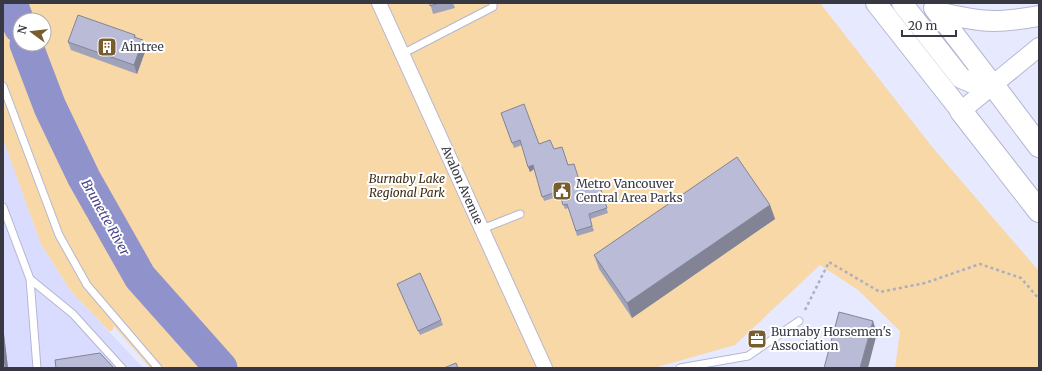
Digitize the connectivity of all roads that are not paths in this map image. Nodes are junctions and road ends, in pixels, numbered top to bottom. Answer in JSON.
{"nodes":[{"id":1,"x":379,"y":3,"type":"edge"},
{"id":2,"x":493,"y":3,"type":"edge"},
{"id":3,"x":876,"y":3,"type":"edge"},
{"id":4,"x":902,"y":3,"type":"edge"},
{"id":5,"x":933,"y":7,"type":"edge"},
{"id":6,"x":1039,"y":16,"type":"edge"},
{"id":7,"x":1039,"y":47,"type":"edge"},
{"id":8,"x":402,"y":54,"type":"junction"},
{"id":9,"x":993,"y":85,"type":"junction"},
{"id":10,"x":3,"y":86,"type":"edge"},
{"id":11,"x":961,"y":110,"type":"junction"},
{"id":12,"x":1039,"y":146,"type":"edge"},
{"id":13,"x":3,"y":207,"type":"edge"},
{"id":14,"x":1039,"y":211,"type":"edge"},
{"id":15,"x":520,"y":214,"type":"dead end"},
{"id":16,"x":482,"y":229,"type":"junction"},
{"id":17,"x":30,"y":279,"type":"junction"},
{"id":18,"x":799,"y":321,"type":"road end"},
{"id":19,"x":37,"y":368,"type":"edge"},
{"id":20,"x":122,"y":368,"type":"edge"},
{"id":21,"x":158,"y":368,"type":"edge"},
{"id":22,"x":545,"y":368,"type":"edge"},
{"id":23,"x":680,"y":368,"type":"edge"}],
"edges":[{"from":1,"to":8,"type":"street","name":"Avalon Avenue"},
{"from":2,"to":8,"type":"lane"},
{"from":3,"to":11,"type":"main road"},
{"from":4,"to":9,"type":"main road"},
{"from":5,"to":6,"type":"main road"},
{"from":5,"to":9,"type":"main road"},
{"from":7,"to":9,"type":"street"},
{"from":8,"to":16,"type":"street","name":"Avalon Avenue"},
{"from":9,"to":11,"type":"street"},
{"from":9,"to":12,"type":"highway"},
{"from":10,"to":21,"type":"lane"},
{"from":11,"to":14,"type":"highway"},
{"from":13,"to":17,"type":"lane"},
{"from":15,"to":16,"type":"lane"},
{"from":16,"to":22,"type":"street","name":"Avalon Avenue"},
{"from":17,"to":19,"type":"lane"},
{"from":17,"to":20,"type":"lane"},
{"from":18,"to":23,"type":"lane"}]}
